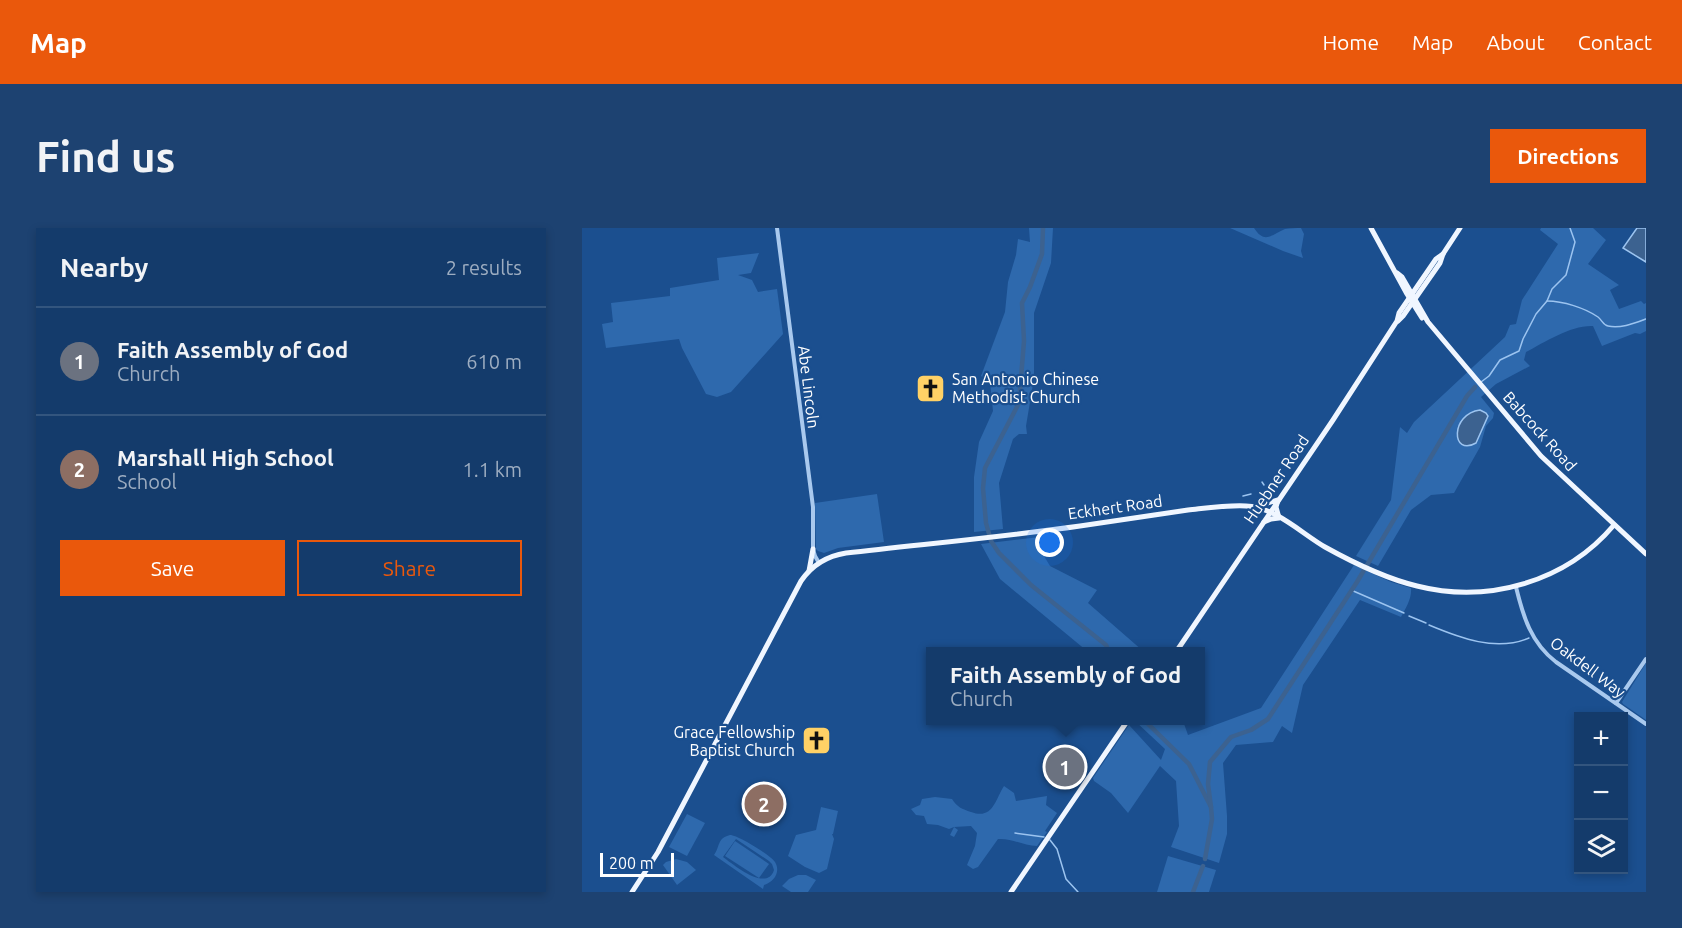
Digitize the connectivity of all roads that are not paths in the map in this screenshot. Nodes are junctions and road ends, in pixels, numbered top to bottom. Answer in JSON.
{"nodes":[{"id":1,"x":777,"y":228,"type":"edge"},
{"id":2,"x":1371,"y":228,"type":"edge"},
{"id":3,"x":1460,"y":228,"type":"edge"},
{"id":4,"x":1443,"y":254,"type":"junction"},
{"id":5,"x":1397,"y":273,"type":"junction"},
{"id":6,"x":1404,"y":280,"type":"junction"},
{"id":7,"x":1422,"y":280,"type":"junction"},
{"id":8,"x":1412,"y":299,"type":"junction"},
{"id":9,"x":1403,"y":316,"type":"junction"},
{"id":10,"x":1425,"y":320,"type":"junction"},
{"id":11,"x":1397,"y":321,"type":"junction"},
{"id":12,"x":1278,"y":500,"type":"junction"},
{"id":13,"x":1252,"y":506,"type":"junction"},
{"id":14,"x":1270,"y":512,"type":"junction"},
{"id":15,"x":1279,"y":518,"type":"junction"},
{"id":16,"x":1263,"y":522,"type":"junction"},
{"id":17,"x":1614,"y":525,"type":"junction"},
{"id":18,"x":813,"y":549,"type":"junction"},
{"id":19,"x":1644,"y":554,"type":"edge"},
{"id":20,"x":830,"y":557,"type":"junction"},
{"id":21,"x":819,"y":563,"type":"junction"},
{"id":22,"x":809,"y":571,"type":"junction"},
{"id":23,"x":1516,"y":586,"type":"junction"},
{"id":24,"x":1179,"y":647,"type":"edge"},
{"id":25,"x":1646,"y":659,"type":"edge"},
{"id":26,"x":1616,"y":704,"type":"junction"},
{"id":27,"x":1646,"y":724,"type":"edge"},
{"id":28,"x":1124,"y":725,"type":"edge"},
{"id":29,"x":632,"y":892,"type":"edge"},
{"id":30,"x":1011,"y":892,"type":"edge"}],
"edges":[{"from":1,"to":18,"type":"street","name":"Abe Lincoln"},
{"from":2,"to":5,"type":"main road","name":"Babcock Road"},
{"from":3,"to":4,"type":"main road","name":"Huebner Road"},
{"from":4,"to":7,"type":"main road","name":"Huebner Road"},
{"from":4,"to":8,"type":"main road","name":"Huebner Road"},
{"from":5,"to":6,"type":"main road","name":"Babcock Road"},
{"from":5,"to":8,"type":"main road","name":"Babcock Road"},
{"from":6,"to":7,"type":"main road"},
{"from":6,"to":8,"type":"main road","name":"Babcock Road"},
{"from":7,"to":8,"type":"main road","name":"Huebner Road"},
{"from":8,"to":9,"type":"main road","name":"Huebner Road"},
{"from":8,"to":10,"type":"main road","name":"Babcock Road"},
{"from":8,"to":11,"type":"main road","name":"Huebner Road"},
{"from":9,"to":10,"type":"main road"},
{"from":9,"to":11,"type":"main road","name":"Huebner Road"},
{"from":10,"to":17,"type":"main road","name":"Babcock Road"},
{"from":11,"to":12,"type":"main road","name":"Huebner Road"},
{"from":12,"to":13,"type":"main road"},
{"from":12,"to":14,"type":"main road","name":"Huebner Road"},
{"from":12,"to":15,"type":"main road"},
{"from":13,"to":14,"type":"main road","name":"Eckhert Road"},
{"from":13,"to":16,"type":"main road"},
{"from":13,"to":20,"type":"main road","name":"Eckhert Road"},
{"from":14,"to":15,"type":"main road","name":"Eckhert Road"},
{"from":14,"to":16,"type":"main road","name":"Huebner Road"},
{"from":15,"to":16,"type":"main road"},
{"from":15,"to":23,"type":"main road","name":"Eckhert Road"},
{"from":16,"to":24,"type":"main road","name":"Huebner Road"},
{"from":17,"to":19,"type":"main road","name":"Babcock Road"},
{"from":17,"to":23,"type":"main road","name":"Eckhert Road"},
{"from":18,"to":20,"type":"main road"},
{"from":18,"to":21,"type":"street","name":"Abe Lincoln"},
{"from":18,"to":22,"type":"main road"},
{"from":20,"to":21,"type":"main road","name":"Eckhert Road"},
{"from":21,"to":22,"type":"main road","name":"Eckhert Road"},
{"from":22,"to":29,"type":"main road","name":"Eckhert Road"},
{"from":23,"to":26,"type":"street","name":"Oakdell Way"},
{"from":25,"to":26,"type":"street"},
{"from":26,"to":27,"type":"street","name":"Oakdell Way"},
{"from":28,"to":30,"type":"main road"}]}
